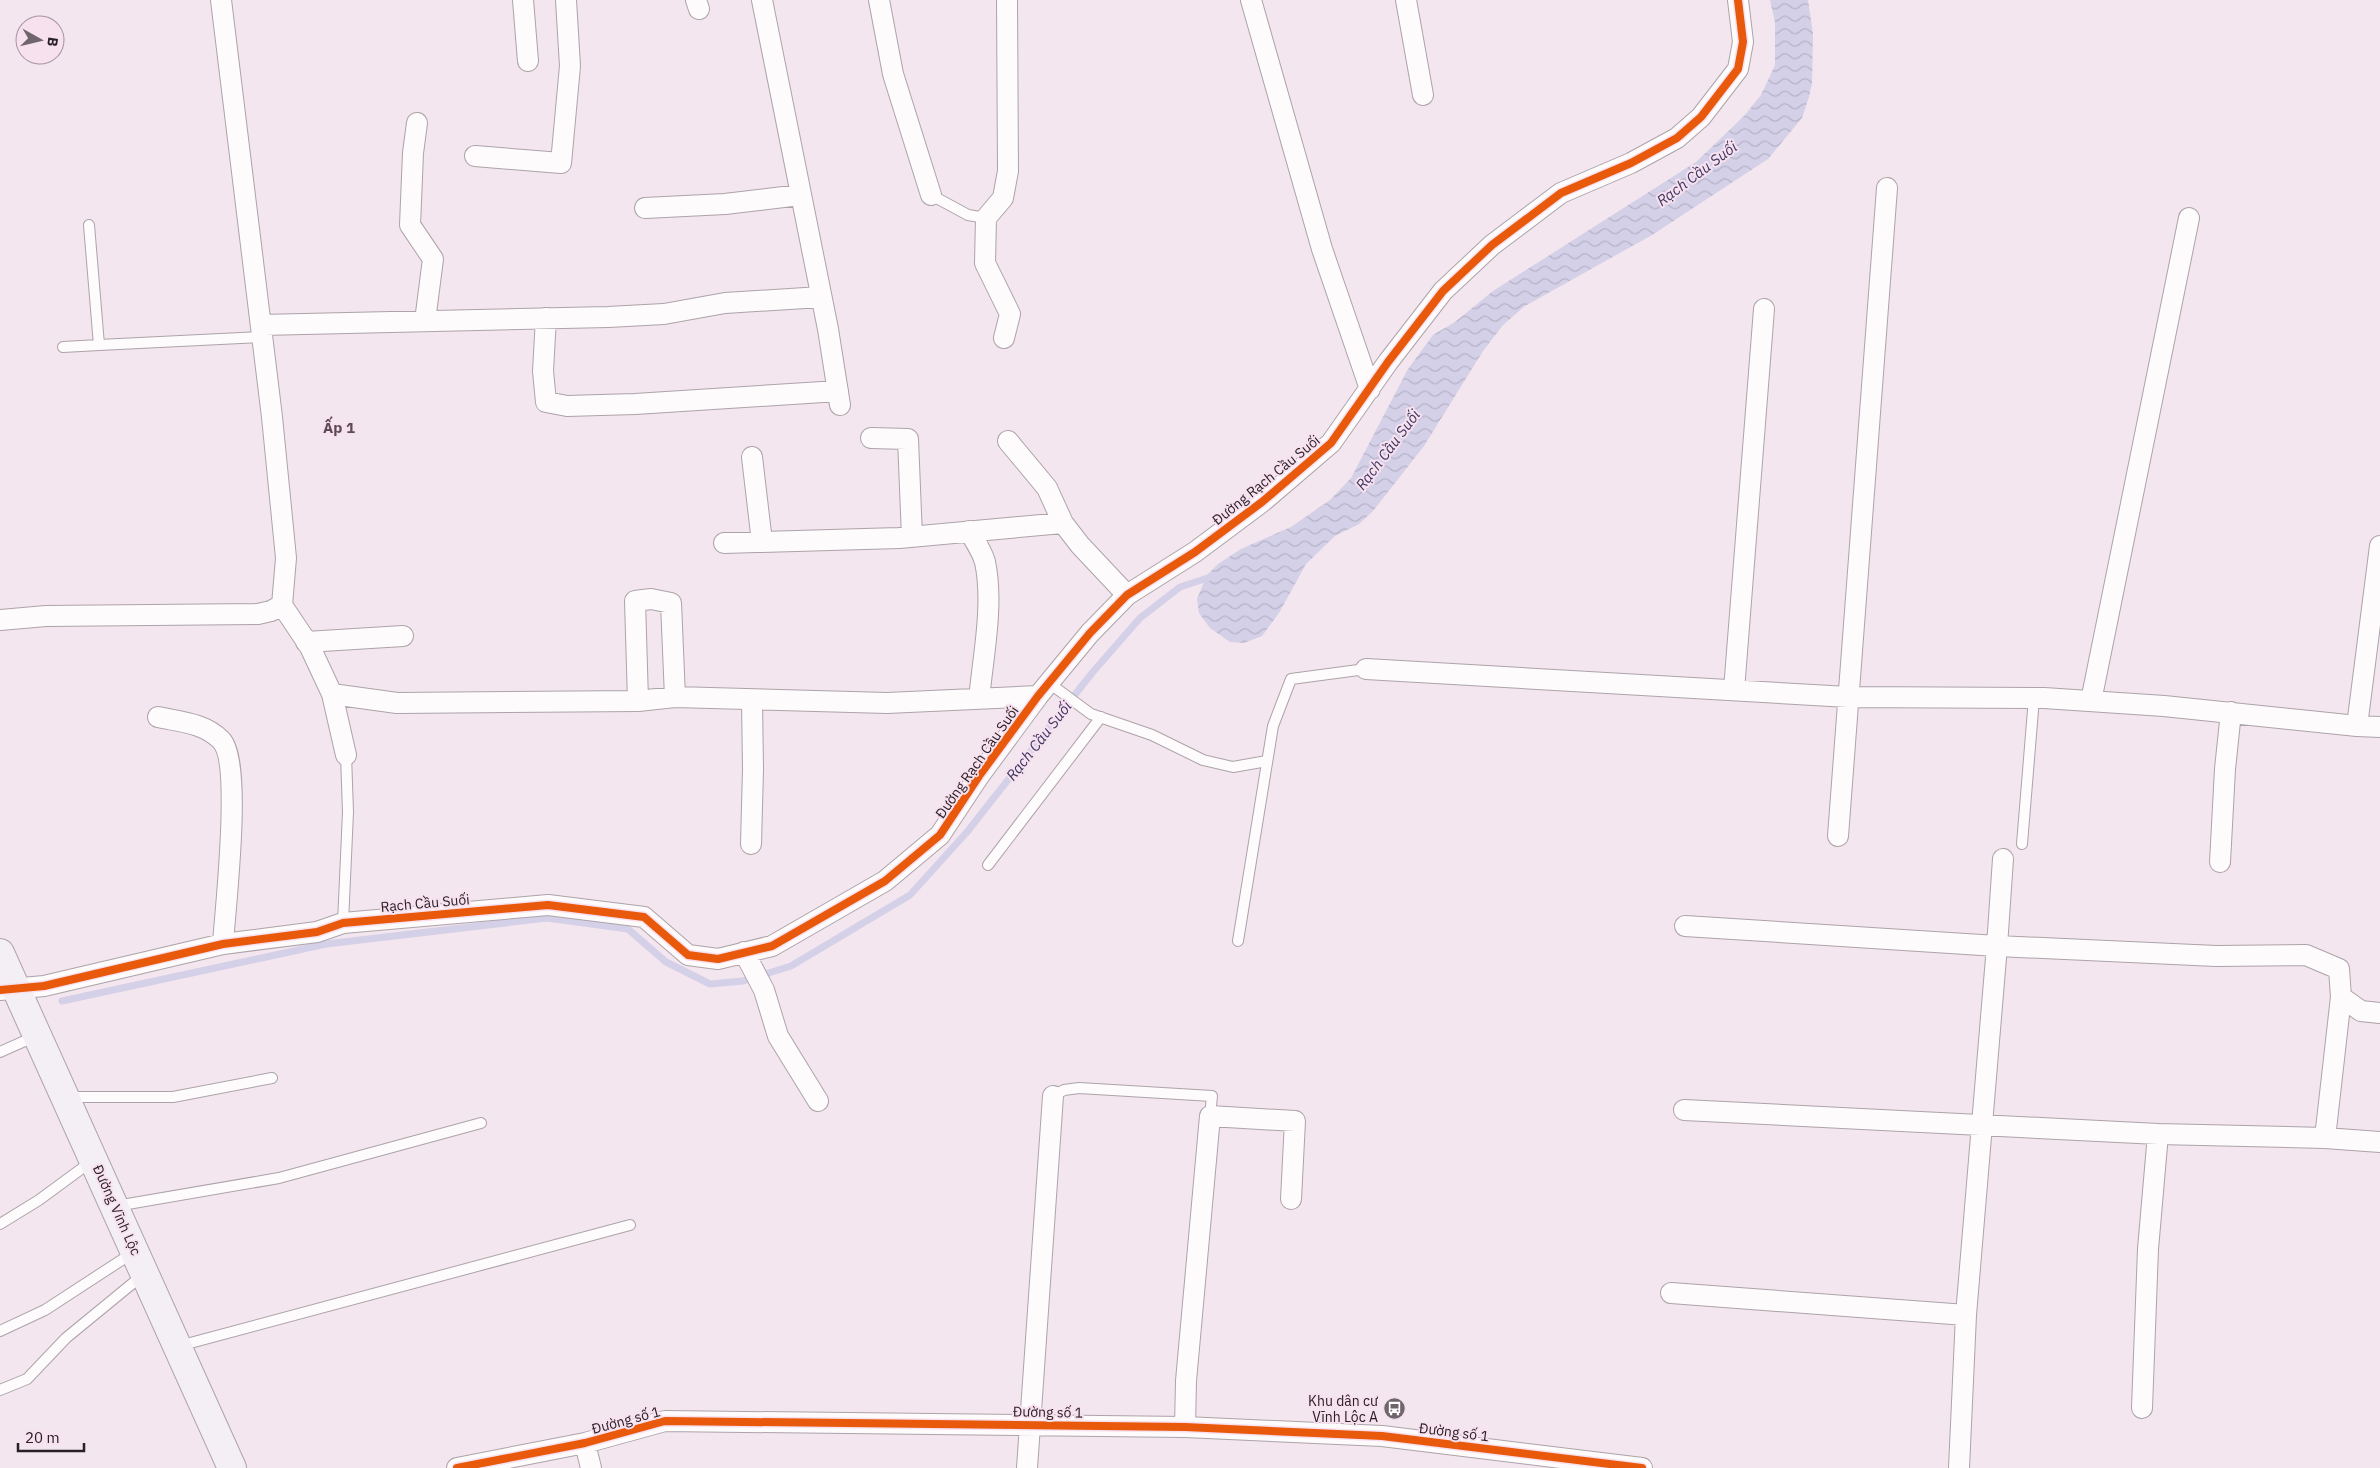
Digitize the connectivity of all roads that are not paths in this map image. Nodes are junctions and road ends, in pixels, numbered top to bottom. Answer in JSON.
{"nodes":[{"id":1,"x":221,"y":0,"type":"edge"},
{"id":2,"x":523,"y":0,"type":"edge"},
{"id":3,"x":566,"y":0,"type":"edge"},
{"id":4,"x":762,"y":0,"type":"edge"},
{"id":5,"x":879,"y":0,"type":"edge"},
{"id":6,"x":1007,"y":0,"type":"edge"},
{"id":7,"x":1251,"y":0,"type":"edge"},
{"id":8,"x":1406,"y":0,"type":"edge"},
{"id":9,"x":1738,"y":0,"type":"edge"},
{"id":10,"x":528,"y":62,"type":"dead end"},
{"id":11,"x":1424,"y":94,"type":"dead end"},
{"id":12,"x":417,"y":123,"type":"dead end"},
{"id":13,"x":475,"y":156,"type":"dead end"},
{"id":14,"x":1887,"y":188,"type":"dead end"},
{"id":15,"x":800,"y":195,"type":"junction"},
{"id":16,"x":931,"y":195,"type":"joint"},
{"id":17,"x":645,"y":208,"type":"dead end"},
{"id":18,"x":986,"y":218,"type":"junction"},
{"id":19,"x":2189,"y":218,"type":"dead end"},
{"id":20,"x":88,"y":225,"type":"dead end"},
{"id":21,"x":821,"y":297,"type":"junction"},
{"id":22,"x":1764,"y":309,"type":"dead end"},
{"id":23,"x":546,"y":318,"type":"junction"},
{"id":24,"x":425,"y":321,"type":"junction"},
{"id":25,"x":262,"y":331,"type":"junction"},
{"id":26,"x":1004,"y":338,"type":"dead end"},
{"id":27,"x":99,"y":345,"type":"junction"},
{"id":28,"x":63,"y":347,"type":"dead end"},
{"id":29,"x":1370,"y":388,"type":"junction"},
{"id":30,"x":871,"y":438,"type":"dead end"},
{"id":31,"x":1008,"y":441,"type":"dead end"},
{"id":32,"x":752,"y":458,"type":"dead end"},
{"id":33,"x":1063,"y":523,"type":"junction"},
{"id":34,"x":969,"y":531,"type":"junction"},
{"id":35,"x":912,"y":537,"type":"junction"},
{"id":36,"x":762,"y":542,"type":"junction"},
{"id":37,"x":724,"y":543,"type":"dead end"},
{"id":38,"x":2380,"y":546,"type":"edge"},
{"id":39,"x":1127,"y":595,"type":"junction"},
{"id":40,"x":282,"y":605,"type":"junction"},
{"id":41,"x":0,"y":620,"type":"edge"},
{"id":42,"x":403,"y":636,"type":"dead end"},
{"id":43,"x":306,"y":642,"type":"junction"},
{"id":44,"x":1366,"y":669,"type":"joint"},
{"id":45,"x":1050,"y":690,"type":"junction"},
{"id":46,"x":1734,"y":690,"type":"junction"},
{"id":47,"x":332,"y":694,"type":"junction"},
{"id":48,"x":675,"y":697,"type":"junction"},
{"id":49,"x":1848,"y":697,"type":"junction"},
{"id":50,"x":2034,"y":698,"type":"junction"},
{"id":51,"x":979,"y":699,"type":"junction"},
{"id":52,"x":752,"y":700,"type":"junction"},
{"id":53,"x":2091,"y":700,"type":"junction"},
{"id":54,"x":638,"y":701,"type":"junction"},
{"id":55,"x":2231,"y":712,"type":"junction"},
{"id":56,"x":1096,"y":716,"type":"junction"},
{"id":57,"x":158,"y":717,"type":"dead end"},
{"id":58,"x":2357,"y":726,"type":"junction"},
{"id":59,"x":2380,"y":726,"type":"edge"},
{"id":60,"x":346,"y":755,"type":"joint"},
{"id":61,"x":1267,"y":761,"type":"junction"},
{"id":62,"x":1838,"y":836,"type":"dead end"},
{"id":63,"x":751,"y":844,"type":"dead end"},
{"id":64,"x":2022,"y":844,"type":"dead end"},
{"id":65,"x":2003,"y":859,"type":"dead end"},
{"id":66,"x":2220,"y":862,"type":"dead end"},
{"id":67,"x":988,"y":865,"type":"dead end"},
{"id":68,"x":833,"y":909,"type":"joint"},
{"id":69,"x":343,"y":924,"type":"junction"},
{"id":70,"x":1685,"y":926,"type":"dead end"},
{"id":71,"x":1238,"y":941,"type":"dead end"},
{"id":72,"x":223,"y":944,"type":"junction"},
{"id":73,"x":1997,"y":946,"type":"junction"},
{"id":74,"x":0,"y":953,"type":"edge"},
{"id":75,"x":748,"y":960,"type":"junction"},
{"id":76,"x":8,"y":989,"type":"edge"},
{"id":77,"x":2341,"y":997,"type":"junction"},
{"id":78,"x":2380,"y":1013,"type":"edge"},
{"id":79,"x":37,"y":1036,"type":"junction"},
{"id":80,"x":0,"y":1052,"type":"edge"},
{"id":81,"x":272,"y":1078,"type":"dead end"},
{"id":82,"x":65,"y":1096,"type":"junction"},
{"id":83,"x":1054,"y":1096,"type":"joint"},
{"id":84,"x":818,"y":1100,"type":"dead end"},
{"id":85,"x":1684,"y":1110,"type":"dead end"},
{"id":86,"x":1210,"y":1116,"type":"junction"},
{"id":87,"x":482,"y":1123,"type":"dead end"},
{"id":88,"x":1982,"y":1125,"type":"junction"},
{"id":89,"x":2158,"y":1134,"type":"junction"},
{"id":90,"x":2325,"y":1138,"type":"junction"},
{"id":91,"x":2380,"y":1142,"type":"edge"},
{"id":92,"x":94,"y":1159,"type":"junction"},
{"id":93,"x":1291,"y":1199,"type":"dead end"},
{"id":94,"x":115,"y":1206,"type":"junction"},
{"id":95,"x":0,"y":1224,"type":"edge"},
{"id":96,"x":630,"y":1225,"type":"dead end"},
{"id":97,"x":140,"y":1263,"type":"junction"},
{"id":98,"x":1670,"y":1293,"type":"dead end"},
{"id":99,"x":1966,"y":1315,"type":"junction"},
{"id":100,"x":0,"y":1331,"type":"edge"},
{"id":101,"x":179,"y":1346,"type":"junction"},
{"id":102,"x":0,"y":1390,"type":"edge"},
{"id":103,"x":2142,"y":1408,"type":"dead end"},
{"id":104,"x":1030,"y":1424,"type":"junction"},
{"id":105,"x":1185,"y":1427,"type":"junction"},
{"id":106,"x":585,"y":1444,"type":"junction"},
{"id":107,"x":232,"y":1468,"type":"edge"},
{"id":108,"x":457,"y":1468,"type":"edge"},
{"id":109,"x":591,"y":1468,"type":"edge"},
{"id":110,"x":1027,"y":1468,"type":"edge"},
{"id":111,"x":1642,"y":1468,"type":"edge"},
{"id":112,"x":1960,"y":1468,"type":"edge"}],
"edges":[{"from":1,"to":25,"type":"street"},
{"from":2,"to":10,"type":"street"},
{"from":3,"to":13,"type":"street"},
{"from":4,"to":15,"type":"street"},
{"from":5,"to":16,"type":"street"},
{"from":6,"to":18,"type":"street"},
{"from":7,"to":29,"type":"street"},
{"from":8,"to":11,"type":"street"},
{"from":9,"to":29,"type":"street","name":"Đường Rạch Cầu Suối"},
{"from":12,"to":24,"type":"street"},
{"from":14,"to":49,"type":"street"},
{"from":15,"to":17,"type":"street"},
{"from":15,"to":21,"type":"street"},
{"from":16,"to":18,"type":"lane"},
{"from":18,"to":26,"type":"street"},
{"from":19,"to":53,"type":"street"},
{"from":20,"to":27,"type":"lane"},
{"from":21,"to":23,"type":"street"},
{"from":21,"to":23,"type":"street"},
{"from":22,"to":46,"type":"street"},
{"from":23,"to":24,"type":"street"},
{"from":24,"to":25,"type":"street"},
{"from":25,"to":27,"type":"lane"},
{"from":25,"to":40,"type":"street"},
{"from":27,"to":28,"type":"lane"},
{"from":29,"to":39,"type":"street","name":"Đường Rạch Cầu Suối"},
{"from":30,"to":35,"type":"street"},
{"from":31,"to":33,"type":"street"},
{"from":32,"to":36,"type":"street"},
{"from":33,"to":34,"type":"street"},
{"from":33,"to":39,"type":"street"},
{"from":34,"to":35,"type":"street"},
{"from":34,"to":51,"type":"street"},
{"from":35,"to":36,"type":"street"},
{"from":36,"to":37,"type":"street"},
{"from":38,"to":58,"type":"street"},
{"from":39,"to":45,"type":"street","name":"Đường Rạch Cầu Suối"},
{"from":40,"to":41,"type":"street"},
{"from":40,"to":43,"type":"street"},
{"from":42,"to":43,"type":"street"},
{"from":43,"to":47,"type":"street"},
{"from":44,"to":46,"type":"street"},
{"from":44,"to":61,"type":"lane"},
{"from":45,"to":51,"type":"street"},
{"from":45,"to":56,"type":"lane"},
{"from":45,"to":68,"type":"street","name":"Đường Rạch Cầu Suối"},
{"from":46,"to":49,"type":"street"},
{"from":47,"to":54,"type":"street"},
{"from":47,"to":60,"type":"street"},
{"from":48,"to":52,"type":"street"},
{"from":48,"to":54,"type":"street"},
{"from":48,"to":54,"type":"street"},
{"from":49,"to":50,"type":"street"},
{"from":49,"to":62,"type":"street"},
{"from":50,"to":53,"type":"street"},
{"from":50,"to":64,"type":"lane"},
{"from":51,"to":52,"type":"street"},
{"from":52,"to":63,"type":"street"},
{"from":53,"to":55,"type":"street"},
{"from":55,"to":58,"type":"street"},
{"from":55,"to":66,"type":"street"},
{"from":56,"to":61,"type":"lane"},
{"from":56,"to":67,"type":"lane"},
{"from":57,"to":72,"type":"street"},
{"from":58,"to":59,"type":"street"},
{"from":60,"to":69,"type":"lane"},
{"from":61,"to":71,"type":"lane"},
{"from":65,"to":73,"type":"street"},
{"from":68,"to":75,"type":"street","name":"Rạch Cầu Suối"},
{"from":69,"to":72,"type":"street","name":"Rạch Cầu Suối"},
{"from":69,"to":75,"type":"street","name":"Rạch Cầu Suối"},
{"from":70,"to":73,"type":"street"},
{"from":72,"to":76,"type":"street","name":"Rạch Cầu Suối"},
{"from":73,"to":77,"type":"street"},
{"from":73,"to":88,"type":"street"},
{"from":74,"to":76,"type":"main road","name":"Đường Vĩnh Lộc"},
{"from":75,"to":84,"type":"street"},
{"from":76,"to":79,"type":"main road","name":"Đường Vĩnh Lộc"},
{"from":77,"to":78,"type":"street"},
{"from":77,"to":90,"type":"street"},
{"from":79,"to":80,"type":"lane"},
{"from":79,"to":82,"type":"main road","name":"Đường Vĩnh Lộc"},
{"from":81,"to":82,"type":"lane"},
{"from":82,"to":92,"type":"main road","name":"Đường Vĩnh Lộc"},
{"from":83,"to":86,"type":"lane"},
{"from":83,"to":104,"type":"street"},
{"from":85,"to":88,"type":"street"},
{"from":86,"to":93,"type":"street"},
{"from":86,"to":105,"type":"street"},
{"from":87,"to":94,"type":"lane"},
{"from":88,"to":89,"type":"street"},
{"from":88,"to":99,"type":"street"},
{"from":89,"to":90,"type":"street"},
{"from":89,"to":103,"type":"street"},
{"from":90,"to":91,"type":"street"},
{"from":92,"to":94,"type":"main road","name":"Đường Vĩnh Lộc"},
{"from":92,"to":95,"type":"lane"},
{"from":94,"to":97,"type":"main road","name":"Đường Vĩnh Lộc"},
{"from":96,"to":101,"type":"lane"},
{"from":97,"to":100,"type":"lane"},
{"from":97,"to":101,"type":"main road","name":"Đường Vĩnh Lộc"},
{"from":97,"to":102,"type":"lane"},
{"from":98,"to":99,"type":"street"},
{"from":99,"to":112,"type":"street"},
{"from":101,"to":107,"type":"main road","name":"Đường Vĩnh Lộc"},
{"from":104,"to":105,"type":"street","name":"Đường số 1"},
{"from":104,"to":106,"type":"street","name":"Đường số 1"},
{"from":104,"to":110,"type":"street"},
{"from":105,"to":111,"type":"street","name":"Đường số 1"},
{"from":106,"to":108,"type":"street","name":"Đường số 1"},
{"from":106,"to":109,"type":"street"}]}
